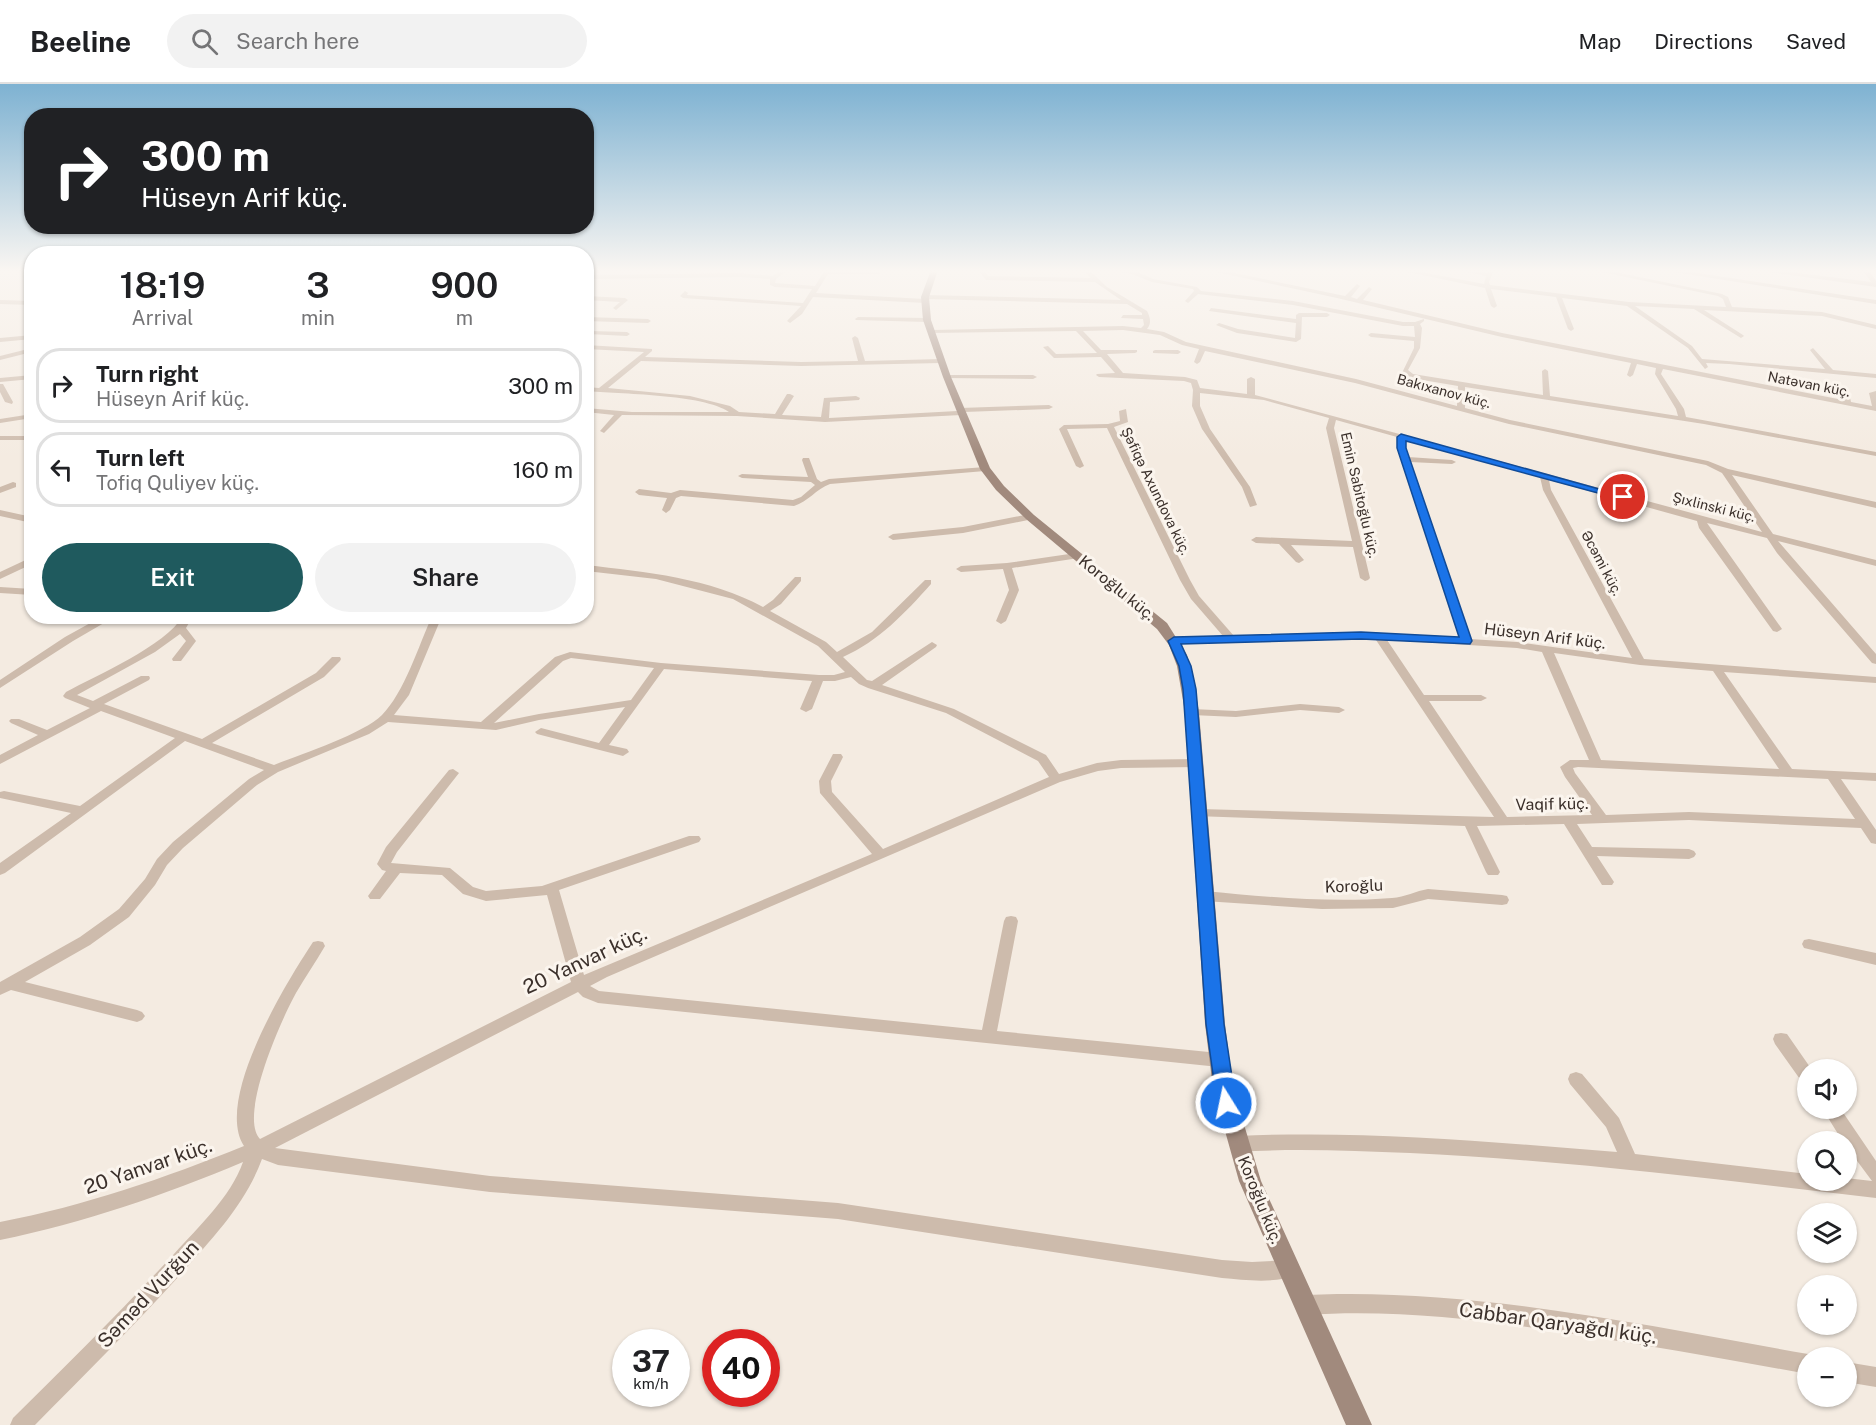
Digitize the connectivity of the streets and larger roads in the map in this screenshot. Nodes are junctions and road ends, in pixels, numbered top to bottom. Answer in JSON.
{"nodes":[{"id":1,"x":931,"y":333,"type":"edge"},
{"id":2,"x":982,"y":333,"type":"edge"},
{"id":3,"x":1013,"y":333,"type":"edge"},
{"id":4,"x":1082,"y":333,"type":"edge"},
{"id":5,"x":1159,"y":333,"type":"edge"},
{"id":6,"x":1247,"y":333,"type":"edge"},
{"id":7,"x":1298,"y":333,"type":"edge"},
{"id":8,"x":1419,"y":333,"type":"edge"},
{"id":9,"x":1499,"y":333,"type":"edge"},
{"id":10,"x":1670,"y":333,"type":"edge"},
{"id":11,"x":1735,"y":333,"type":"edge"},
{"id":12,"x":627,"y":334,"type":"dead end"},
{"id":13,"x":594,"y":335,"type":"edge"},
{"id":14,"x":1371,"y":335,"type":"dead end"},
{"id":15,"x":1741,"y":336,"type":"dead end"},
{"id":16,"x":24,"y":338,"type":"edge"},
{"id":17,"x":855,"y":338,"type":"dead end"},
{"id":18,"x":1419,"y":339,"type":"junction"},
{"id":19,"x":0,"y":340,"type":"edge"},
{"id":20,"x":1180,"y":343,"type":"junction"},
{"id":21,"x":594,"y":347,"type":"edge"},
{"id":22,"x":1046,"y":347,"type":"dead end"},
{"id":23,"x":1203,"y":348,"type":"junction"},
{"id":24,"x":1812,"y":350,"type":"dead end"},
{"id":25,"x":1136,"y":351,"type":"dead end"},
{"id":26,"x":24,"y":352,"type":"edge"},
{"id":27,"x":1155,"y":352,"type":"dead end"},
{"id":28,"x":1739,"y":352,"type":"dead end"},
{"id":29,"x":1102,"y":353,"type":"junction"},
{"id":30,"x":0,"y":358,"type":"edge"},
{"id":31,"x":642,"y":359,"type":"junction"},
{"id":32,"x":941,"y":361,"type":"junction"},
{"id":33,"x":1635,"y":361,"type":"junction"},
{"id":34,"x":1702,"y":361,"type":"junction"},
{"id":35,"x":862,"y":362,"type":"junction"},
{"id":36,"x":1197,"y":362,"type":"dead end"},
{"id":37,"x":1745,"y":363,"type":"junction"},
{"id":38,"x":1660,"y":366,"type":"junction"},
{"id":39,"x":1545,"y":371,"type":"dead end"},
{"id":40,"x":1830,"y":371,"type":"junction"},
{"id":41,"x":1099,"y":375,"type":"dead end"},
{"id":42,"x":1121,"y":375,"type":"junction"},
{"id":43,"x":1630,"y":375,"type":"dead end"},
{"id":44,"x":1706,"y":375,"type":"junction"},
{"id":45,"x":1876,"y":376,"type":"edge"},
{"id":46,"x":946,"y":377,"type":"junction"},
{"id":47,"x":1033,"y":377,"type":"dead end"},
{"id":48,"x":24,"y":378,"type":"edge"},
{"id":49,"x":1251,"y":379,"type":"dead end"},
{"id":50,"x":0,"y":380,"type":"edge"},
{"id":51,"x":1462,"y":384,"type":"junction"},
{"id":52,"x":0,"y":386,"type":"edge"},
{"id":53,"x":1844,"y":388,"type":"dead end"},
{"id":54,"x":594,"y":390,"type":"edge"},
{"id":55,"x":1197,"y":390,"type":"junction"},
{"id":56,"x":600,"y":391,"type":"junction"},
{"id":57,"x":1873,"y":393,"type":"dead end"},
{"id":58,"x":790,"y":396,"type":"dead end"},
{"id":59,"x":1251,"y":396,"type":"junction"},
{"id":60,"x":856,"y":398,"type":"dead end"},
{"id":61,"x":1547,"y":398,"type":"junction"},
{"id":62,"x":9,"y":402,"type":"dead end"},
{"id":63,"x":1848,"y":404,"type":"junction"},
{"id":64,"x":1048,"y":407,"type":"dead end"},
{"id":65,"x":1876,"y":407,"type":"edge"},
{"id":66,"x":1461,"y":409,"type":"junction"},
{"id":67,"x":594,"y":411,"type":"edge"},
{"id":68,"x":960,"y":411,"type":"junction"},
{"id":69,"x":1123,"y":411,"type":"dead end"},
{"id":70,"x":620,"y":413,"type":"junction"},
{"id":71,"x":737,"y":414,"type":"junction"},
{"id":72,"x":777,"y":417,"type":"junction"},
{"id":73,"x":24,"y":418,"type":"edge"},
{"id":74,"x":1332,"y":418,"type":"junction"},
{"id":75,"x":1682,"y":418,"type":"junction"},
{"id":76,"x":825,"y":420,"type":"junction"},
{"id":77,"x":0,"y":422,"type":"edge"},
{"id":78,"x":1108,"y":426,"type":"junction"},
{"id":79,"x":604,"y":431,"type":"dead end"},
{"id":80,"x":1401,"y":437,"type":"junction"},
{"id":81,"x":0,"y":438,"type":"edge"},
{"id":82,"x":24,"y":438,"type":"edge"},
{"id":83,"x":1876,"y":454,"type":"edge"},
{"id":84,"x":1405,"y":459,"type":"junction"},
{"id":85,"x":806,"y":460,"type":"dead end"},
{"id":86,"x":1452,"y":462,"type":"dead end"},
{"id":87,"x":1080,"y":466,"type":"dead end"},
{"id":88,"x":985,"y":469,"type":"junction"},
{"id":89,"x":1725,"y":471,"type":"junction"},
{"id":90,"x":1544,"y":475,"type":"junction"},
{"id":91,"x":742,"y":476,"type":"dead end"},
{"id":92,"x":816,"y":482,"type":"junction"},
{"id":93,"x":13,"y":484,"type":"dead end"},
{"id":94,"x":0,"y":490,"type":"edge"},
{"id":95,"x":639,"y":492,"type":"dead end"},
{"id":96,"x":672,"y":496,"type":"junction"},
{"id":97,"x":1253,"y":505,"type":"dead end"},
{"id":98,"x":1876,"y":505,"type":"edge"},
{"id":99,"x":666,"y":510,"type":"dead end"},
{"id":100,"x":0,"y":513,"type":"edge"},
{"id":101,"x":1029,"y":517,"type":"junction"},
{"id":102,"x":24,"y":518,"type":"edge"},
{"id":103,"x":1701,"y":519,"type":"junction"},
{"id":104,"x":1768,"y":534,"type":"junction"},
{"id":105,"x":893,"y":537,"type":"dead end"},
{"id":106,"x":1256,"y":540,"type":"dead end"},
{"id":107,"x":1284,"y":542,"type":"junction"},
{"id":108,"x":1357,"y":544,"type":"junction"},
{"id":109,"x":1076,"y":556,"type":"junction"},
{"id":110,"x":1299,"y":561,"type":"dead end"},
{"id":111,"x":1876,"y":563,"type":"edge"},
{"id":112,"x":24,"y":564,"type":"edge"},
{"id":113,"x":1007,"y":566,"type":"junction"},
{"id":114,"x":594,"y":569,"type":"edge"},
{"id":115,"x":961,"y":569,"type":"dead end"},
{"id":116,"x":0,"y":576,"type":"edge"},
{"id":117,"x":1365,"y":578,"type":"dead end"},
{"id":118,"x":798,"y":579,"type":"dead end"},
{"id":119,"x":928,"y":582,"type":"dead end"},
{"id":120,"x":0,"y":590,"type":"edge"},
{"id":121,"x":24,"y":592,"type":"edge"},
{"id":122,"x":764,"y":611,"type":"junction"},
{"id":123,"x":1001,"y":621,"type":"dead end"},
{"id":124,"x":96,"y":624,"type":"edge"},
{"id":125,"x":183,"y":624,"type":"edge"},
{"id":126,"x":434,"y":624,"type":"edge"},
{"id":127,"x":181,"y":628,"type":"junction"},
{"id":128,"x":1777,"y":629,"type":"dead end"},
{"id":129,"x":1379,"y":636,"type":"junction"},
{"id":130,"x":1230,"y":638,"type":"junction"},
{"id":131,"x":1174,"y":641,"type":"junction"},
{"id":132,"x":1466,"y":641,"type":"junction"},
{"id":133,"x":932,"y":645,"type":"dead end"},
{"id":134,"x":1547,"y":650,"type":"junction"},
{"id":135,"x":837,"y":656,"type":"junction"},
{"id":136,"x":177,"y":659,"type":"dead end"},
{"id":137,"x":336,"y":659,"type":"dead end"},
{"id":138,"x":1876,"y":661,"type":"edge"},
{"id":139,"x":1640,"y":662,"type":"junction"},
{"id":140,"x":661,"y":666,"type":"junction"},
{"id":141,"x":1717,"y":669,"type":"junction"},
{"id":142,"x":852,"y":673,"type":"junction"},
{"id":143,"x":145,"y":678,"type":"dead end"},
{"id":144,"x":819,"y":678,"type":"junction"},
{"id":145,"x":1876,"y":680,"type":"edge"},
{"id":146,"x":0,"y":685,"type":"edge"},
{"id":147,"x":872,"y":686,"type":"junction"},
{"id":148,"x":1421,"y":698,"type":"junction"},
{"id":149,"x":1481,"y":698,"type":"dead end"},
{"id":150,"x":632,"y":703,"type":"junction"},
{"id":151,"x":97,"y":706,"type":"junction"},
{"id":152,"x":806,"y":709,"type":"dead end"},
{"id":153,"x":1339,"y":710,"type":"dead end"},
{"id":154,"x":1192,"y":712,"type":"junction"},
{"id":155,"x":386,"y":718,"type":"junction"},
{"id":156,"x":15,"y":722,"type":"dead end"},
{"id":157,"x":483,"y":727,"type":"junction"},
{"id":158,"x":541,"y":732,"type":"dead end"},
{"id":159,"x":48,"y":735,"type":"junction"},
{"id":160,"x":185,"y":736,"type":"junction"},
{"id":161,"x":204,"y":743,"type":"junction"},
{"id":162,"x":602,"y":747,"type":"junction"},
{"id":163,"x":623,"y":752,"type":"dead end"},
{"id":164,"x":837,"y":757,"type":"dead end"},
{"id":165,"x":0,"y":760,"type":"edge"},
{"id":166,"x":1596,"y":762,"type":"junction"},
{"id":167,"x":1197,"y":763,"type":"junction"},
{"id":168,"x":274,"y":769,"type":"junction"},
{"id":169,"x":453,"y":773,"type":"dead end"},
{"id":170,"x":1788,"y":773,"type":"junction"},
{"id":171,"x":1832,"y":775,"type":"junction"},
{"id":172,"x":1876,"y":777,"type":"edge"},
{"id":173,"x":1056,"y":778,"type":"junction"},
{"id":174,"x":4,"y":795,"type":"dead end"},
{"id":175,"x":83,"y":811,"type":"junction"},
{"id":176,"x":1200,"y":813,"type":"junction"},
{"id":177,"x":1602,"y":819,"type":"junction"},
{"id":178,"x":1569,"y":821,"type":"junction"},
{"id":179,"x":1469,"y":822,"type":"junction"},
{"id":180,"x":1504,"y":822,"type":"junction"},
{"id":181,"x":1865,"y":824,"type":"junction"},
{"id":182,"x":694,"y":839,"type":"dead end"},
{"id":183,"x":1876,"y":840,"type":"edge"},
{"id":184,"x":1589,"y":850,"type":"junction"},
{"id":185,"x":1689,"y":854,"type":"dead end"},
{"id":186,"x":881,"y":855,"type":"junction"},
{"id":187,"x":395,"y":869,"type":"junction"},
{"id":188,"x":0,"y":870,"type":"edge"},
{"id":189,"x":1493,"y":872,"type":"dead end"},
{"id":190,"x":1608,"y":882,"type":"dead end"},
{"id":191,"x":552,"y":889,"type":"junction"},
{"id":192,"x":375,"y":896,"type":"dead end"},
{"id":193,"x":1204,"y":896,"type":"junction"},
{"id":194,"x":1502,"y":900,"type":"dead end"},
{"id":195,"x":1011,"y":921,"type":"dead end"},
{"id":196,"x":1809,"y":944,"type":"dead end"},
{"id":197,"x":318,"y":946,"type":"dead end"},
{"id":198,"x":1876,"y":959,"type":"edge"},
{"id":199,"x":579,"y":984,"type":"junction"},
{"id":200,"x":4,"y":987,"type":"edge"},
{"id":201,"x":137,"y":1016,"type":"dead end"},
{"id":202,"x":988,"y":1036,"type":"junction"},
{"id":203,"x":1781,"y":1039,"type":"dead end"},
{"id":204,"x":1219,"y":1060,"type":"junction"},
{"id":205,"x":1797,"y":1062,"type":"edge"},
{"id":206,"x":1576,"y":1079,"type":"dead end"},
{"id":207,"x":1838,"y":1119,"type":"edge"},
{"id":208,"x":1238,"y":1144,"type":"junction"},
{"id":209,"x":257,"y":1149,"type":"junction"},
{"id":210,"x":1629,"y":1161,"type":"junction"},
{"id":211,"x":1876,"y":1175,"type":"edge"},
{"id":212,"x":1876,"y":1191,"type":"edge"},
{"id":213,"x":0,"y":1231,"type":"edge"},
{"id":214,"x":1289,"y":1269,"type":"junction"},
{"id":215,"x":1306,"y":1305,"type":"junction"},
{"id":216,"x":1797,"y":1362,"type":"edge"},
{"id":217,"x":1857,"y":1373,"type":"edge"},
{"id":218,"x":1876,"y":1377,"type":"edge"},
{"id":219,"x":20,"y":1425,"type":"edge"},
{"id":220,"x":1359,"y":1425,"type":"edge"}],
"edges":[{"from":1,"to":32,"type":"street","name":"Koroğlu küç."},
{"from":2,"to":3,"type":"street","name":"Bakıxanov küç."},
{"from":4,"to":29,"type":"street"},
{"from":5,"to":20,"type":"street","name":"Bakıxanov küç."},
{"from":6,"to":7,"type":"street"},
{"from":8,"to":18,"type":"street"},
{"from":9,"to":33,"type":"street","name":"Natəvan küç."},
{"from":10,"to":34,"type":"street"},
{"from":11,"to":15,"type":"street"},
{"from":12,"to":13,"type":"street"},
{"from":14,"to":18,"type":"street"},
{"from":16,"to":19,"type":"street"},
{"from":17,"to":35,"type":"street"},
{"from":18,"to":51,"type":"street"},
{"from":20,"to":23,"type":"street","name":"Bakıxanov küç."},
{"from":20,"to":27,"type":"street"},
{"from":21,"to":31,"type":"street"},
{"from":22,"to":29,"type":"street"},
{"from":23,"to":36,"type":"street"},
{"from":23,"to":66,"type":"street","name":"Bakıxanov küç."},
{"from":24,"to":40,"type":"street"},
{"from":25,"to":29,"type":"street"},
{"from":26,"to":30,"type":"street"},
{"from":28,"to":37,"type":"street"},
{"from":29,"to":42,"type":"street"},
{"from":31,"to":35,"type":"street"},
{"from":31,"to":56,"type":"street"},
{"from":32,"to":35,"type":"street"},
{"from":32,"to":46,"type":"street","name":"Koroğlu küç."},
{"from":33,"to":38,"type":"street","name":"Natəvan küç."},
{"from":33,"to":43,"type":"street"},
{"from":34,"to":37,"type":"street"},
{"from":34,"to":44,"type":"street"},
{"from":37,"to":40,"type":"street"},
{"from":38,"to":44,"type":"street","name":"Natəvan küç."},
{"from":38,"to":75,"type":"street"},
{"from":39,"to":61,"type":"street"},
{"from":40,"to":45,"type":"street"},
{"from":41,"to":42,"type":"street"},
{"from":42,"to":55,"type":"street","name":"Şıxlinski küç."},
{"from":44,"to":63,"type":"street","name":"Natəvan küç."},
{"from":46,"to":47,"type":"street"},
{"from":46,"to":68,"type":"street","name":"Koroğlu küç."},
{"from":48,"to":50,"type":"street"},
{"from":49,"to":59,"type":"street"},
{"from":51,"to":61,"type":"street"},
{"from":51,"to":66,"type":"street"},
{"from":52,"to":62,"type":"street"},
{"from":53,"to":63,"type":"street"},
{"from":54,"to":56,"type":"street"},
{"from":55,"to":59,"type":"street","name":"Şıxlinski küç."},
{"from":55,"to":97,"type":"street"},
{"from":56,"to":71,"type":"street"},
{"from":57,"to":65,"type":"street"},
{"from":58,"to":72,"type":"street"},
{"from":59,"to":74,"type":"street","name":"Şıxlinski küç."},
{"from":60,"to":76,"type":"street"},
{"from":61,"to":75,"type":"street"},
{"from":63,"to":65,"type":"street","name":"Natəvan küç."},
{"from":64,"to":68,"type":"street"},
{"from":66,"to":89,"type":"street","name":"Bakıxanov küç."},
{"from":67,"to":70,"type":"street"},
{"from":68,"to":76,"type":"street"},
{"from":68,"to":88,"type":"street","name":"Koroğlu küç."},
{"from":69,"to":78,"type":"street"},
{"from":70,"to":71,"type":"street"},
{"from":70,"to":79,"type":"street"},
{"from":71,"to":72,"type":"street"},
{"from":72,"to":76,"type":"street"},
{"from":73,"to":77,"type":"street"},
{"from":74,"to":80,"type":"street","name":"Şıxlinski küç."},
{"from":74,"to":108,"type":"street","name":"Emin Sabitoğlu küç."},
{"from":75,"to":83,"type":"street"},
{"from":78,"to":87,"type":"street","name":"Şəfiqə Axundova küç."},
{"from":78,"to":130,"type":"street","name":"Şəfiqə Axundova küç."},
{"from":80,"to":84,"type":"street"},
{"from":80,"to":90,"type":"street","name":"Şıxlinski küç."},
{"from":81,"to":82,"type":"street"},
{"from":84,"to":86,"type":"street"},
{"from":84,"to":132,"type":"street"},
{"from":85,"to":92,"type":"street"},
{"from":88,"to":92,"type":"street"},
{"from":88,"to":101,"type":"street","name":"Koroğlu küç."},
{"from":89,"to":98,"type":"street","name":"Bakıxanov küç."},
{"from":89,"to":104,"type":"street"},
{"from":90,"to":103,"type":"street","name":"Şıxlinski küç."},
{"from":90,"to":139,"type":"street","name":"Əcəmi küç."},
{"from":91,"to":92,"type":"street"},
{"from":92,"to":96,"type":"street"},
{"from":93,"to":94,"type":"street"},
{"from":95,"to":96,"type":"street"},
{"from":96,"to":99,"type":"street"},
{"from":100,"to":102,"type":"street"},
{"from":101,"to":105,"type":"street"},
{"from":101,"to":109,"type":"street","name":"Koroğlu küç."},
{"from":103,"to":104,"type":"street","name":"Şıxlinski küç."},
{"from":103,"to":128,"type":"street"},
{"from":104,"to":111,"type":"street","name":"Şıxlinski küç."},
{"from":104,"to":138,"type":"street"},
{"from":106,"to":107,"type":"street"},
{"from":107,"to":108,"type":"street"},
{"from":107,"to":110,"type":"street"},
{"from":108,"to":117,"type":"street","name":"Emin Sabitoğlu küç."},
{"from":109,"to":113,"type":"street"},
{"from":109,"to":131,"type":"street","name":"Koroğlu küç."},
{"from":112,"to":116,"type":"street"},
{"from":113,"to":115,"type":"street"},
{"from":113,"to":123,"type":"street"},
{"from":114,"to":122,"type":"street"},
{"from":118,"to":122,"type":"street"},
{"from":119,"to":135,"type":"street"},
{"from":120,"to":121,"type":"street"},
{"from":122,"to":135,"type":"street"},
{"from":124,"to":146,"type":"street"},
{"from":125,"to":127,"type":"street"},
{"from":126,"to":155,"type":"street"},
{"from":127,"to":136,"type":"street"},
{"from":127,"to":151,"type":"street"},
{"from":129,"to":130,"type":"street","name":"Hüseyn Arif küç."},
{"from":129,"to":132,"type":"street","name":"Hüseyn Arif küç."},
{"from":129,"to":148,"type":"street"},
{"from":130,"to":131,"type":"street","name":"Hüseyn Arif küç."},
{"from":131,"to":154,"type":"street","name":"Koroğlu küç."},
{"from":132,"to":134,"type":"street","name":"Hüseyn Arif küç."},
{"from":133,"to":147,"type":"street"},
{"from":134,"to":139,"type":"street","name":"Hüseyn Arif küç."},
{"from":134,"to":166,"type":"street"},
{"from":135,"to":142,"type":"street"},
{"from":137,"to":161,"type":"street"},
{"from":139,"to":141,"type":"street","name":"Hüseyn Arif küç."},
{"from":140,"to":144,"type":"street"},
{"from":140,"to":150,"type":"street"},
{"from":140,"to":157,"type":"street"},
{"from":141,"to":145,"type":"street","name":"Hüseyn Arif küç."},
{"from":141,"to":170,"type":"street"},
{"from":142,"to":144,"type":"street"},
{"from":142,"to":147,"type":"street"},
{"from":143,"to":151,"type":"street"},
{"from":144,"to":152,"type":"street"},
{"from":147,"to":173,"type":"street"},
{"from":148,"to":149,"type":"street"},
{"from":148,"to":180,"type":"street"},
{"from":150,"to":157,"type":"street"},
{"from":150,"to":162,"type":"street"},
{"from":151,"to":159,"type":"street"},
{"from":151,"to":160,"type":"street"},
{"from":153,"to":154,"type":"street"},
{"from":154,"to":167,"type":"street","name":"Koroğlu küç."},
{"from":155,"to":157,"type":"street"},
{"from":155,"to":168,"type":"street"},
{"from":156,"to":159,"type":"street"},
{"from":158,"to":162,"type":"street"},
{"from":159,"to":165,"type":"street"},
{"from":160,"to":161,"type":"street"},
{"from":160,"to":175,"type":"street"},
{"from":161,"to":168,"type":"street"},
{"from":162,"to":163,"type":"street"},
{"from":164,"to":186,"type":"street"},
{"from":166,"to":170,"type":"street","name":"Vaqif küç."},
{"from":166,"to":177,"type":"street","name":"Vaqif küç."},
{"from":167,"to":173,"type":"street","name":"20 Yanvar küç."},
{"from":167,"to":176,"type":"street","name":"Koroğlu küç."},
{"from":168,"to":200,"type":"street"},
{"from":169,"to":187,"type":"street"},
{"from":170,"to":171,"type":"street","name":"Vaqif küç."},
{"from":171,"to":172,"type":"street","name":"Vaqif küç."},
{"from":171,"to":181,"type":"street"},
{"from":173,"to":186,"type":"street","name":"20 Yanvar küç."},
{"from":174,"to":175,"type":"street"},
{"from":175,"to":188,"type":"street"},
{"from":176,"to":179,"type":"street","name":"Vaqif küç."},
{"from":176,"to":193,"type":"street","name":"Koroğlu küç."},
{"from":177,"to":178,"type":"street","name":"Vaqif küç."},
{"from":177,"to":181,"type":"street"},
{"from":178,"to":180,"type":"street","name":"Vaqif küç."},
{"from":178,"to":184,"type":"street"},
{"from":179,"to":180,"type":"street","name":"Vaqif küç."},
{"from":179,"to":189,"type":"street"},
{"from":181,"to":183,"type":"street"},
{"from":182,"to":191,"type":"street"},
{"from":184,"to":185,"type":"street"},
{"from":184,"to":190,"type":"street"},
{"from":186,"to":199,"type":"street","name":"20 Yanvar küç."},
{"from":187,"to":191,"type":"street"},
{"from":187,"to":192,"type":"street"},
{"from":191,"to":199,"type":"street"},
{"from":193,"to":194,"type":"street","name":"Koroğlu"},
{"from":193,"to":204,"type":"street","name":"Koroğlu küç."},
{"from":195,"to":202,"type":"street"},
{"from":196,"to":198,"type":"street"},
{"from":197,"to":209,"type":"street"},
{"from":199,"to":202,"type":"street"},
{"from":199,"to":209,"type":"street","name":"20 Yanvar küç."},
{"from":200,"to":201,"type":"street"},
{"from":202,"to":204,"type":"street"},
{"from":203,"to":205,"type":"street"},
{"from":204,"to":208,"type":"street","name":"Koroğlu küç."},
{"from":206,"to":210,"type":"street"},
{"from":207,"to":211,"type":"street"},
{"from":208,"to":210,"type":"street"},
{"from":208,"to":214,"type":"street","name":"Koroğlu küç."},
{"from":209,"to":213,"type":"street","name":"20 Yanvar küç."},
{"from":209,"to":214,"type":"street"},
{"from":209,"to":219,"type":"street","name":"Səməd Vurğun"},
{"from":210,"to":212,"type":"street"},
{"from":214,"to":215,"type":"street","name":"Koroğlu küç."},
{"from":215,"to":216,"type":"street","name":"Cabbar Qaryağdı küç."},
{"from":215,"to":220,"type":"street","name":"Koroğlu küç."},
{"from":217,"to":218,"type":"street"}]}
